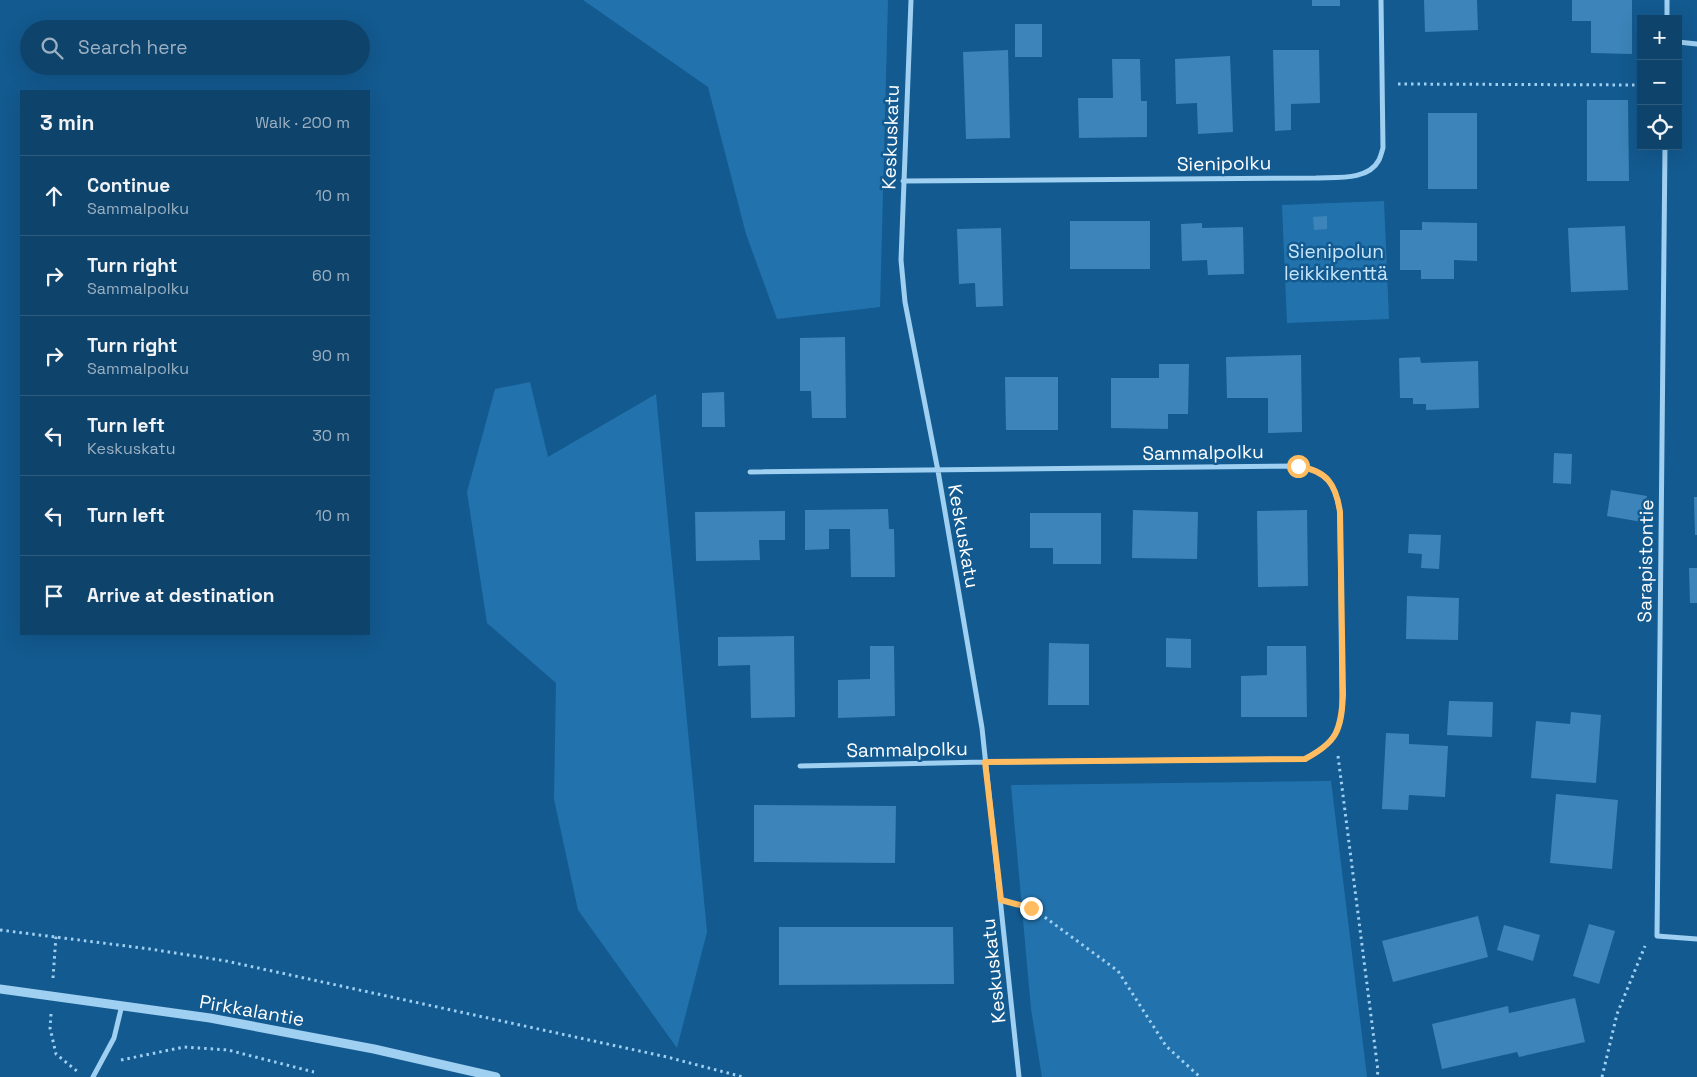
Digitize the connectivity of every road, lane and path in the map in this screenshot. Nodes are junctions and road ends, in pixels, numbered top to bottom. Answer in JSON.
{"nodes":[{"id":1,"x":911,"y":0,"type":"edge"},
{"id":2,"x":1381,"y":0,"type":"edge"},
{"id":3,"x":1667,"y":0,"type":"edge"},
{"id":4,"x":1666,"y":15,"type":"edge"},
{"id":5,"x":1682,"y":42,"type":"edge"},
{"id":6,"x":1697,"y":44,"type":"edge"},
{"id":7,"x":1382,"y":84,"type":"junction"},
{"id":8,"x":1637,"y":85,"type":"edge"},
{"id":9,"x":1664,"y":150,"type":"edge"},
{"id":10,"x":903,"y":181,"type":"junction"},
{"id":11,"x":938,"y":471,"type":"junction"},
{"id":12,"x":750,"y":472,"type":"dead end"},
{"id":13,"x":1336,"y":736,"type":"junction"},
{"id":14,"x":985,"y":762,"type":"junction"},
{"id":15,"x":800,"y":766,"type":"dead end"},
{"id":16,"x":1001,"y":900,"type":"junction"},
{"id":17,"x":0,"y":930,"type":"edge"},
{"id":18,"x":1657,"y":936,"type":"junction"},
{"id":19,"x":1697,"y":939,"type":"edge"},
{"id":20,"x":0,"y":989,"type":"edge"},
{"id":21,"x":122,"y":1004,"type":"junction"},
{"id":22,"x":101,"y":1064,"type":"junction"},
{"id":23,"x":314,"y":1072,"type":"dead end"},
{"id":24,"x":93,"y":1077,"type":"edge"},
{"id":25,"x":496,"y":1077,"type":"edge"},
{"id":26,"x":743,"y":1077,"type":"edge"},
{"id":27,"x":1019,"y":1077,"type":"edge"},
{"id":28,"x":1200,"y":1077,"type":"edge"},
{"id":29,"x":1377,"y":1077,"type":"edge"},
{"id":30,"x":1602,"y":1077,"type":"edge"}],
"edges":[{"from":1,"to":10,"type":"street","name":"Keskuskatu"},
{"from":2,"to":7,"type":"street","name":"Sienipolku"},
{"from":3,"to":4,"type":"street"},
{"from":5,"to":6,"type":"street"},
{"from":7,"to":8,"type":"path"},
{"from":7,"to":10,"type":"street","name":"Sienipolku"},
{"from":9,"to":18,"type":"street","name":"Sarapistontie"},
{"from":10,"to":11,"type":"street","name":"Keskuskatu"},
{"from":11,"to":12,"type":"street","name":"Sammalpolku"},
{"from":11,"to":13,"type":"street","name":"Sammalpolku"},
{"from":11,"to":14,"type":"street","name":"Keskuskatu"},
{"from":13,"to":14,"type":"street","name":"Sammalpolku"},
{"from":13,"to":29,"type":"path"},
{"from":14,"to":15,"type":"street","name":"Sammalpolku"},
{"from":14,"to":16,"type":"street","name":"Keskuskatu"},
{"from":16,"to":27,"type":"street","name":"Keskuskatu"},
{"from":16,"to":28,"type":"path"},
{"from":17,"to":26,"type":"path"},
{"from":18,"to":19,"type":"street"},
{"from":18,"to":30,"type":"path"},
{"from":20,"to":21,"type":"street","name":"Pirkkalantie"},
{"from":21,"to":22,"type":"street"},
{"from":21,"to":25,"type":"street","name":"Pirkkalantie"},
{"from":22,"to":23,"type":"path"},
{"from":22,"to":24,"type":"street"}]}
